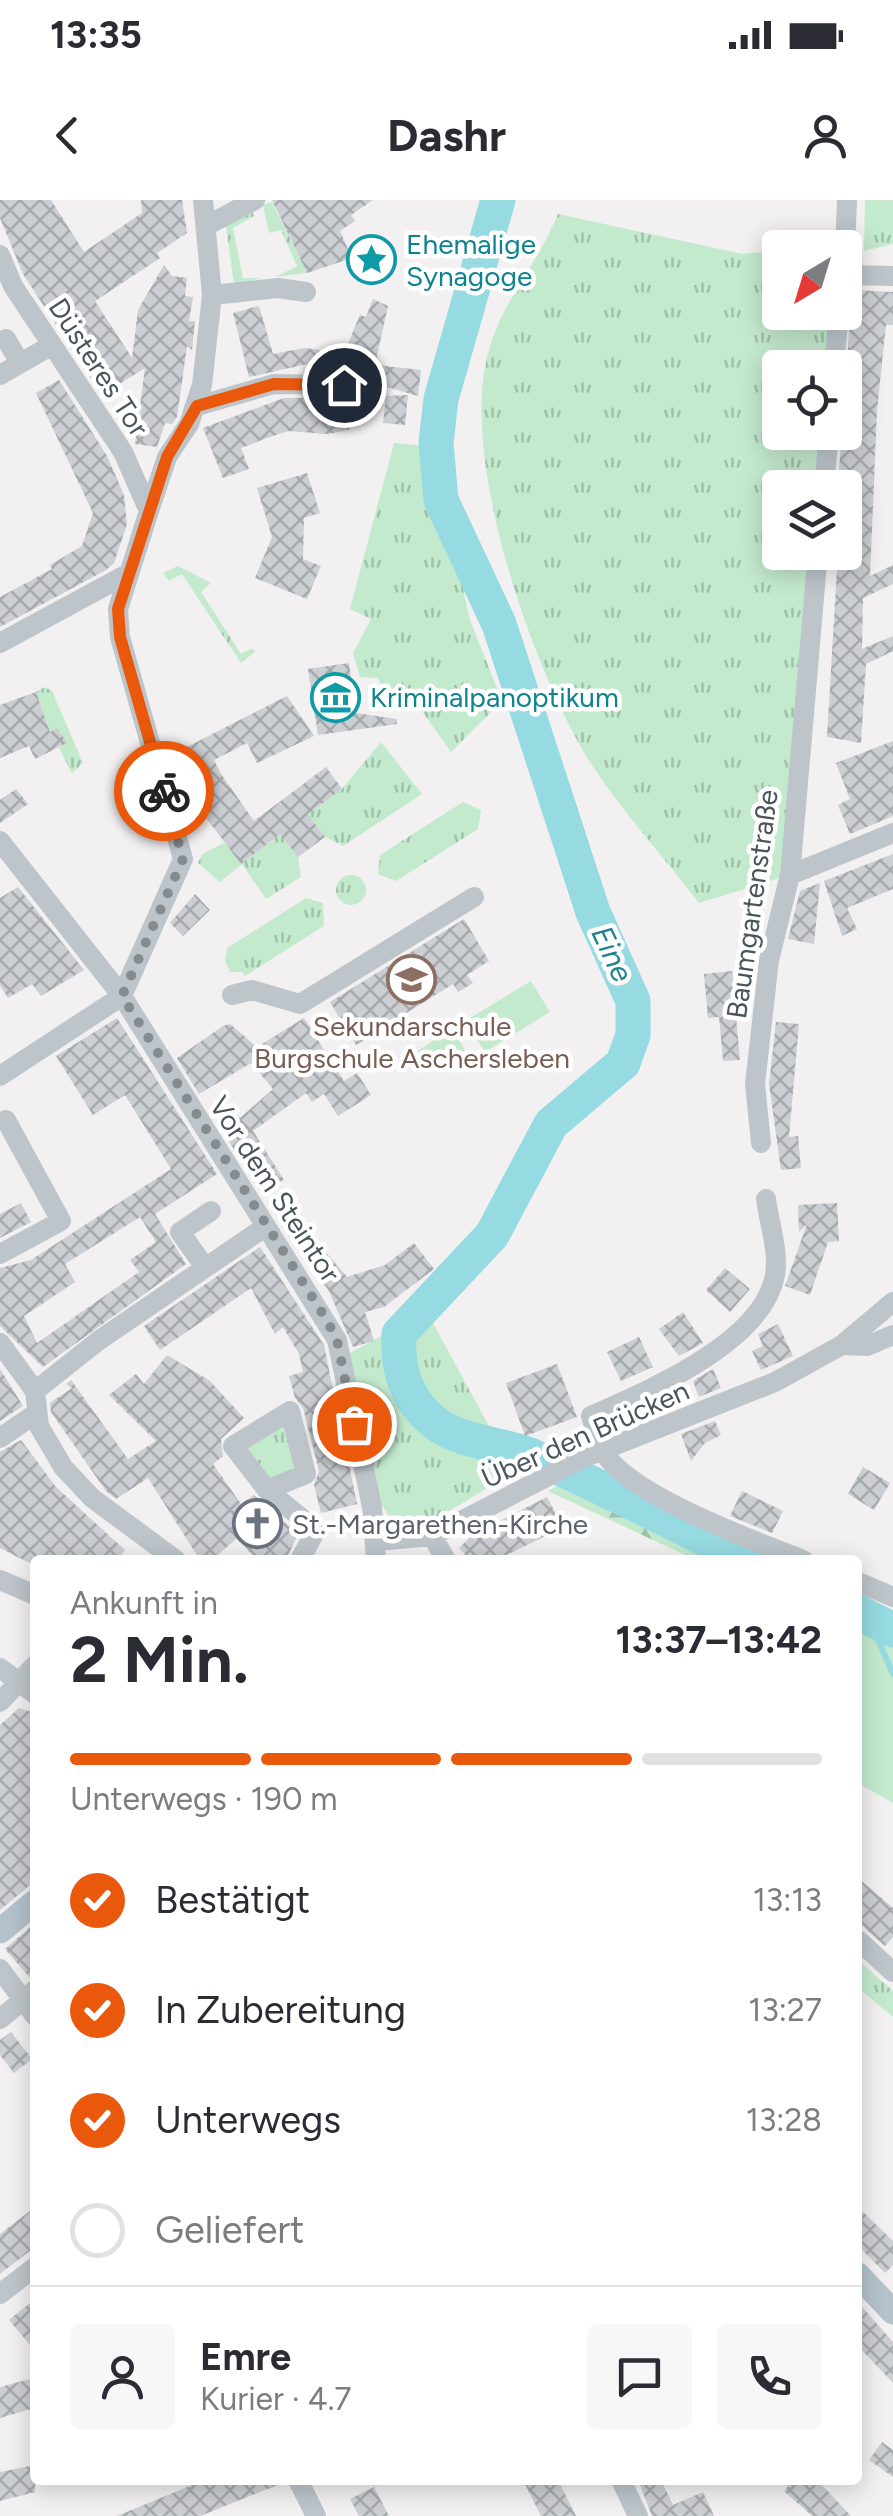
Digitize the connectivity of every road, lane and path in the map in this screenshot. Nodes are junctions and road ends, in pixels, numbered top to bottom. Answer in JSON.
{"nodes":[{"id":1,"x":203,"y":200,"type":"edge"},
{"id":2,"x":255,"y":200,"type":"edge"},
{"id":3,"x":848,"y":200,"type":"edge"},
{"id":4,"x":846,"y":230,"type":"edge"},
{"id":5,"x":208,"y":236,"type":"junction"},
{"id":6,"x":0,"y":255,"type":"edge"},
{"id":7,"x":862,"y":275,"type":"edge"},
{"id":8,"x":893,"y":276,"type":"edge"},
{"id":9,"x":307,"y":285,"type":"dead end"},
{"id":10,"x":212,"y":295,"type":"junction"},
{"id":11,"x":6,"y":339,"type":"dead end"},
{"id":12,"x":52,"y":345,"type":"junction"},
{"id":13,"x":20,"y":364,"type":"junction"},
{"id":14,"x":0,"y":375,"type":"edge"},
{"id":15,"x":344,"y":385,"type":"dead end"},
{"id":16,"x":197,"y":406,"type":"junction"},
{"id":17,"x":149,"y":511,"type":"junction"},
{"id":18,"x":816,"y":570,"type":"edge"},
{"id":19,"x":130,"y":573,"type":"junction"},
{"id":20,"x":0,"y":642,"type":"edge"},
{"id":21,"x":893,"y":834,"type":"edge"},
{"id":22,"x":0,"y":841,"type":"edge"},
{"id":23,"x":790,"y":875,"type":"junction"},
{"id":24,"x":474,"y":896,"type":"dead end"},
{"id":25,"x":232,"y":994,"type":"dead end"},
{"id":26,"x":122,"y":996,"type":"junction"},
{"id":27,"x":0,"y":1076,"type":"edge"},
{"id":28,"x":6,"y":1120,"type":"dead end"},
{"id":29,"x":761,"y":1144,"type":"dead end"},
{"id":30,"x":766,"y":1199,"type":"dead end"},
{"id":31,"x":211,"y":1211,"type":"dead end"},
{"id":32,"x":265,"y":1226,"type":"junction"},
{"id":33,"x":0,"y":1254,"type":"edge"},
{"id":34,"x":204,"y":1266,"type":"junction"},
{"id":35,"x":893,"y":1302,"type":"edge"},
{"id":36,"x":893,"y":1335,"type":"edge"},
{"id":37,"x":0,"y":1343,"type":"edge"},
{"id":38,"x":842,"y":1344,"type":"junction"},
{"id":39,"x":34,"y":1391,"type":"junction"},
{"id":40,"x":36,"y":1414,"type":"junction"},
{"id":41,"x":0,"y":1438,"type":"edge"},
{"id":42,"x":593,"y":1454,"type":"junction"},
{"id":43,"x":268,"y":1490,"type":"dead end"},
{"id":44,"x":432,"y":1536,"type":"junction"},
{"id":45,"x":376,"y":1550,"type":"edge"},
{"id":46,"x":170,"y":1555,"type":"edge"},
{"id":47,"x":303,"y":1555,"type":"edge"},
{"id":48,"x":443,"y":1555,"type":"edge"},
{"id":49,"x":791,"y":1555,"type":"edge"},
{"id":50,"x":0,"y":1580,"type":"edge"},
{"id":51,"x":862,"y":1584,"type":"edge"},
{"id":52,"x":30,"y":1594,"type":"edge"},
{"id":53,"x":893,"y":1597,"type":"edge"},
{"id":54,"x":0,"y":1668,"type":"edge"},
{"id":55,"x":27,"y":1690,"type":"edge"},
{"id":56,"x":0,"y":1702,"type":"edge"},
{"id":57,"x":30,"y":1906,"type":"edge"},
{"id":58,"x":0,"y":1931,"type":"edge"},
{"id":59,"x":862,"y":1944,"type":"edge"},
{"id":60,"x":0,"y":1970,"type":"edge"},
{"id":61,"x":893,"y":1972,"type":"edge"},
{"id":62,"x":30,"y":2001,"type":"edge"},
{"id":63,"x":30,"y":2003,"type":"edge"},
{"id":64,"x":0,"y":2019,"type":"edge"},
{"id":65,"x":30,"y":2271,"type":"edge"},
{"id":66,"x":862,"y":2280,"type":"edge"},
{"id":67,"x":0,"y":2294,"type":"edge"},
{"id":68,"x":893,"y":2312,"type":"edge"},
{"id":69,"x":300,"y":2485,"type":"edge"},
{"id":70,"x":623,"y":2485,"type":"edge"},
{"id":71,"x":316,"y":2516,"type":"edge"},
{"id":72,"x":638,"y":2516,"type":"edge"}],
"edges":[{"from":1,"to":5,"type":"street"},
{"from":2,"to":5,"type":"street"},
{"from":3,"to":4,"type":"street"},
{"from":5,"to":10,"type":"street"},
{"from":6,"to":12,"type":"street","name":"Düsteres Tor"},
{"from":7,"to":8,"type":"street"},
{"from":9,"to":10,"type":"street"},
{"from":10,"to":16,"type":"street"},
{"from":11,"to":13,"type":"street"},
{"from":12,"to":13,"type":"street"},
{"from":12,"to":17,"type":"street","name":"Düsteres Tor"},
{"from":13,"to":14,"type":"street"},
{"from":15,"to":16,"type":"street"},
{"from":16,"to":17,"type":"street"},
{"from":17,"to":19,"type":"street"},
{"from":18,"to":23,"type":"street","name":"Baumgartenstraße"},
{"from":19,"to":20,"type":"street"},
{"from":19,"to":26,"type":"street"},
{"from":21,"to":23,"type":"street"},
{"from":22,"to":26,"type":"street","name":"Vor dem Steintor"},
{"from":23,"to":29,"type":"street","name":"Baumgartenstraße"},
{"from":24,"to":25,"type":"street"},
{"from":26,"to":27,"type":"street"},
{"from":26,"to":32,"type":"street","name":"Vor dem Steintor"},
{"from":28,"to":33,"type":"street"},
{"from":30,"to":42,"type":"street"},
{"from":31,"to":34,"type":"street"},
{"from":32,"to":34,"type":"street"},
{"from":32,"to":45,"type":"street","name":"Vor dem Steintor"},
{"from":34,"to":39,"type":"street"},
{"from":35,"to":38,"type":"street","name":"Über den Brücken"},
{"from":36,"to":38,"type":"street"},
{"from":37,"to":39,"type":"street"},
{"from":38,"to":42,"type":"street","name":"Über den Brücken"},
{"from":39,"to":40,"type":"street"},
{"from":40,"to":41,"type":"street"},
{"from":40,"to":46,"type":"street"},
{"from":42,"to":44,"type":"street","name":"Über den Brücken"},
{"from":42,"to":49,"type":"street"},
{"from":43,"to":47,"type":"street"},
{"from":44,"to":45,"type":"street","name":"Über den Brücken"},
{"from":44,"to":48,"type":"street"},
{"from":50,"to":52,"type":"street"},
{"from":51,"to":53,"type":"street"},
{"from":54,"to":55,"type":"street"},
{"from":55,"to":56,"type":"street"},
{"from":57,"to":58,"type":"main road"},
{"from":59,"to":61,"type":"street"},
{"from":60,"to":62,"type":"street"},
{"from":63,"to":64,"type":"street"},
{"from":65,"to":67,"type":"street"},
{"from":66,"to":68,"type":"main road"},
{"from":69,"to":71,"type":"street"},
{"from":70,"to":72,"type":"street"}]}
